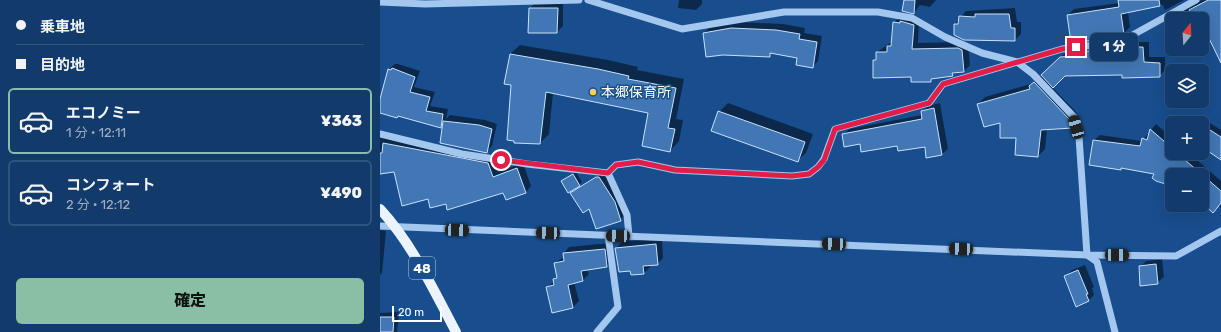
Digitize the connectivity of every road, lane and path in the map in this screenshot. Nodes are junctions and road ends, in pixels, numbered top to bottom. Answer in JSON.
{"nodes":[{"id":1,"x":580,"y":0,"type":"edge"},
{"id":2,"x":588,"y":0,"type":"edge"},
{"id":3,"x":1196,"y":0,"type":"edge"},
{"id":4,"x":380,"y":2,"type":"edge"},
{"id":5,"x":1017,"y":62,"type":"junction"},
{"id":6,"x":380,"y":134,"type":"edge"},
{"id":7,"x":608,"y":173,"type":"junction"},
{"id":8,"x":380,"y":209,"type":"edge"},
{"id":9,"x":380,"y":226,"type":"edge"},
{"id":10,"x":397,"y":228,"type":"junction"},
{"id":11,"x":1221,"y":231,"type":"edge"},
{"id":12,"x":608,"y":235,"type":"junction"},
{"id":13,"x":629,"y":236,"type":"junction"},
{"id":14,"x":1087,"y":254,"type":"junction"},
{"id":15,"x":456,"y":332,"type":"edge"},
{"id":16,"x":597,"y":332,"type":"edge"},
{"id":17,"x":1115,"y":332,"type":"edge"}],
"edges":[{"from":1,"to":4,"type":"street"},
{"from":2,"to":5,"type":"street"},
{"from":3,"to":5,"type":"street"},
{"from":5,"to":7,"type":"street"},
{"from":5,"to":14,"type":"street"},
{"from":6,"to":7,"type":"street"},
{"from":7,"to":13,"type":"street"},
{"from":8,"to":10,"type":"main road","number":"48"},
{"from":9,"to":10,"type":"street"},
{"from":10,"to":12,"type":"street"},
{"from":10,"to":15,"type":"main road","number":"48"},
{"from":11,"to":14,"type":"street"},
{"from":12,"to":13,"type":"street"},
{"from":12,"to":16,"type":"street"},
{"from":13,"to":14,"type":"street"},
{"from":14,"to":17,"type":"street"}]}
